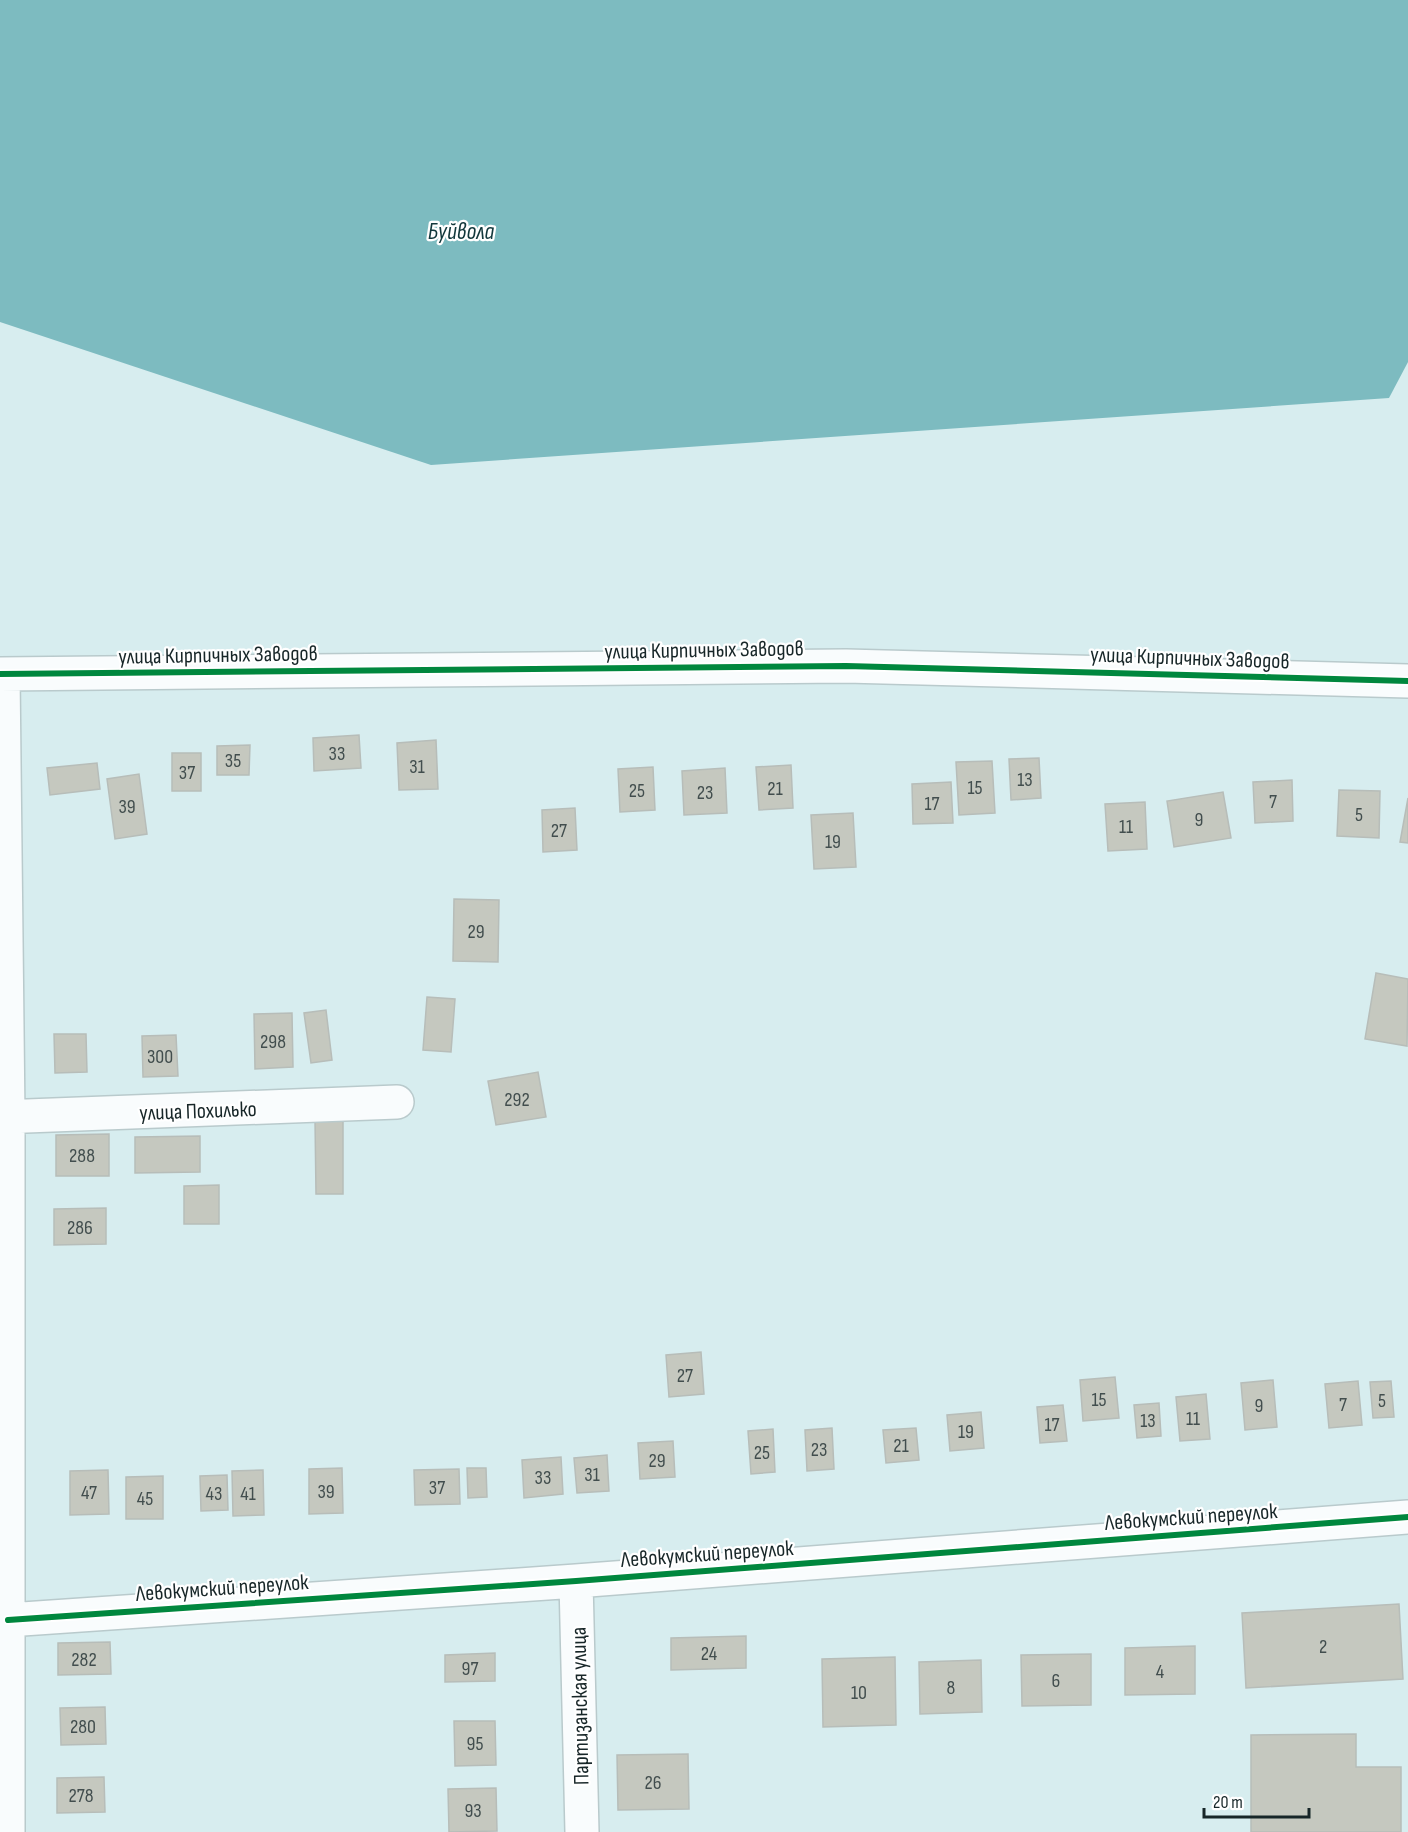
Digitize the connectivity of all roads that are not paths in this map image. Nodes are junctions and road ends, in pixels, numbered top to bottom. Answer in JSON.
{"nodes":[{"id":1,"x":2,"y":674,"type":"edge"},
{"id":2,"x":1408,"y":681,"type":"edge"},
{"id":3,"x":397,"y":1102,"type":"dead end"},
{"id":4,"x":4,"y":1117,"type":"edge"},
{"id":5,"x":1408,"y":1517,"type":"edge"},
{"id":6,"x":576,"y":1581,"type":"junction"},
{"id":7,"x":8,"y":1620,"type":"junction"},
{"id":8,"x":8,"y":1832,"type":"edge"},
{"id":9,"x":582,"y":1832,"type":"edge"}],
"edges":[{"from":1,"to":2,"type":"street","name":"улица Кирпичных Заводов"},
{"from":1,"to":4,"type":"street"},
{"from":3,"to":4,"type":"street","name":"улица Похилько"},
{"from":4,"to":7,"type":"street"},
{"from":5,"to":6,"type":"street","name":"Левокумский переулок"},
{"from":6,"to":7,"type":"street","name":"Левокумский переулок"},
{"from":6,"to":9,"type":"street","name":"Партизанская улица"},
{"from":7,"to":8,"type":"street"}]}
